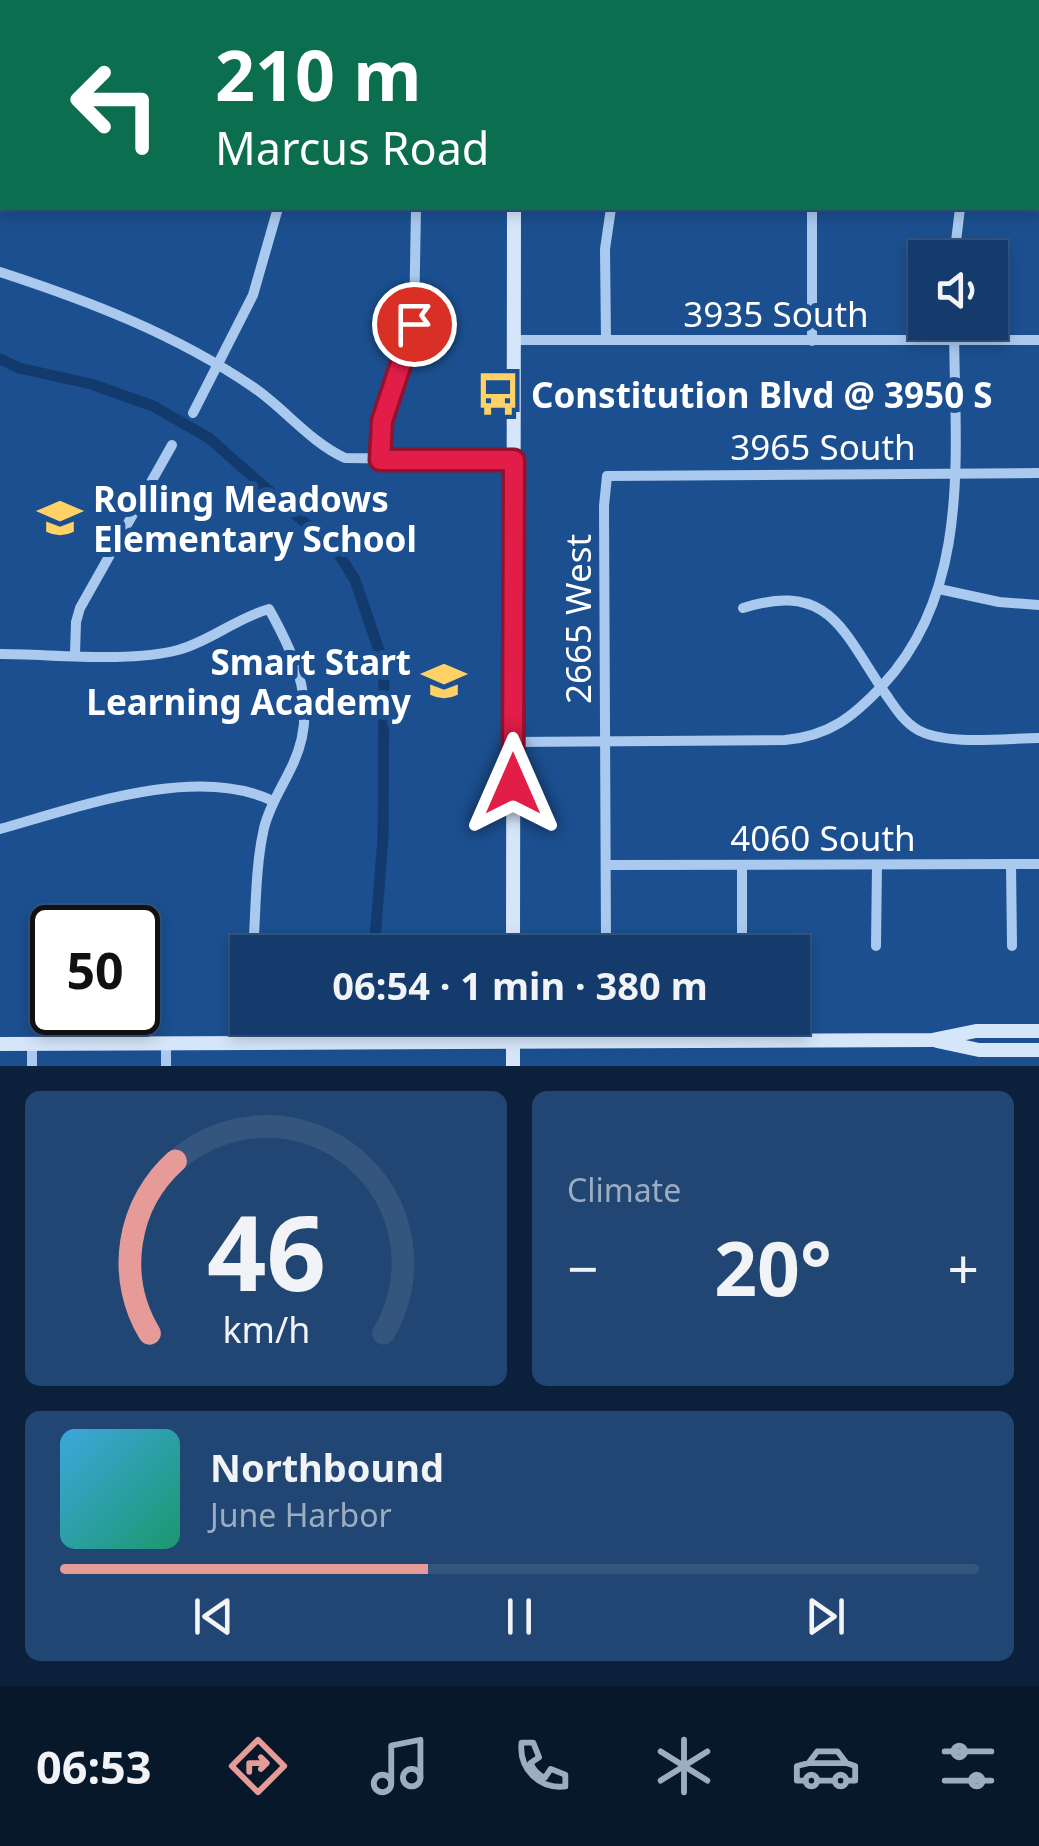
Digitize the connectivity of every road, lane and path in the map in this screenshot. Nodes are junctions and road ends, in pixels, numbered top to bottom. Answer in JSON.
{"nodes":[{"id":1,"x":277,"y":210,"type":"edge"},
{"id":2,"x":416,"y":210,"type":"edge"},
{"id":3,"x":514,"y":210,"type":"edge"},
{"id":4,"x":610,"y":210,"type":"edge"},
{"id":5,"x":812,"y":210,"type":"edge"},
{"id":6,"x":960,"y":210,"type":"edge"},
{"id":7,"x":956,"y":240,"type":"edge"},
{"id":8,"x":0,"y":272,"type":"edge"},
{"id":9,"x":514,"y":340,"type":"junction"},
{"id":10,"x":606,"y":340,"type":"junction"},
{"id":11,"x":812,"y":340,"type":"junction"},
{"id":12,"x":908,"y":340,"type":"edge"},
{"id":13,"x":954,"y":340,"type":"edge"},
{"id":14,"x":1008,"y":340,"type":"edge"},
{"id":15,"x":1039,"y":340,"type":"edge"},
{"id":16,"x":218,"y":366,"type":"junction"},
{"id":17,"x":193,"y":413,"type":"dead end"},
{"id":18,"x":172,"y":445,"type":"dead end"},
{"id":19,"x":380,"y":460,"type":"junction"},
{"id":20,"x":514,"y":460,"type":"junction"},
{"id":21,"x":1039,"y":472,"type":"edge"},
{"id":22,"x":954,"y":473,"type":"junction"},
{"id":23,"x":608,"y":476,"type":"joint"},
{"id":24,"x":939,"y":590,"type":"junction"},
{"id":25,"x":1039,"y":606,"type":"edge"},
{"id":26,"x":743,"y":608,"type":"dead end"},
{"id":27,"x":0,"y":654,"type":"edge"},
{"id":28,"x":75,"y":654,"type":"junction"},
{"id":29,"x":881,"y":688,"type":"junction"},
{"id":30,"x":1039,"y":738,"type":"edge"},
{"id":31,"x":605,"y":740,"type":"junction"},
{"id":32,"x":513,"y":742,"type":"junction"},
{"id":33,"x":273,"y":801,"type":"junction"},
{"id":34,"x":0,"y":829,"type":"edge"},
{"id":35,"x":1011,"y":864,"type":"junction"},
{"id":36,"x":1039,"y":864,"type":"edge"},
{"id":37,"x":606,"y":865,"type":"junction"},
{"id":38,"x":742,"y":865,"type":"junction"},
{"id":39,"x":877,"y":865,"type":"junction"},
{"id":40,"x":255,"y":935,"type":"edge"},
{"id":41,"x":513,"y":935,"type":"edge"},
{"id":42,"x":606,"y":935,"type":"edge"},
{"id":43,"x":742,"y":935,"type":"edge"},
{"id":44,"x":876,"y":946,"type":"dead end"},
{"id":45,"x":1012,"y":946,"type":"dead end"},
{"id":46,"x":1039,"y":1031,"type":"edge"},
{"id":47,"x":133,"y":1035,"type":"edge"},
{"id":48,"x":250,"y":1035,"type":"edge"},
{"id":49,"x":513,"y":1035,"type":"edge"},
{"id":50,"x":513,"y":1039,"type":"junction"},
{"id":51,"x":932,"y":1040,"type":"junction"},
{"id":52,"x":32,"y":1043,"type":"junction"},
{"id":53,"x":0,"y":1044,"type":"edge"},
{"id":54,"x":133,"y":1044,"type":"junction"},
{"id":55,"x":166,"y":1044,"type":"junction"},
{"id":56,"x":250,"y":1044,"type":"junction"},
{"id":57,"x":1039,"y":1050,"type":"edge"},
{"id":58,"x":32,"y":1066,"type":"edge"},
{"id":59,"x":166,"y":1066,"type":"edge"},
{"id":60,"x":513,"y":1066,"type":"edge"}],
"edges":[{"from":1,"to":16,"type":"street"},
{"from":2,"to":19,"type":"street"},
{"from":3,"to":9,"type":"main road"},
{"from":4,"to":10,"type":"street"},
{"from":5,"to":11,"type":"street"},
{"from":6,"to":7,"type":"street"},
{"from":8,"to":16,"type":"street"},
{"from":9,"to":10,"type":"street","name":"3935 South"},
{"from":9,"to":20,"type":"main road"},
{"from":10,"to":11,"type":"street","name":"3935 South"},
{"from":11,"to":12,"type":"street","name":"3935 South"},
{"from":13,"to":22,"type":"street"},
{"from":14,"to":15,"type":"street","name":"3935 South"},
{"from":16,"to":17,"type":"street"},
{"from":16,"to":19,"type":"street"},
{"from":18,"to":28,"type":"street"},
{"from":19,"to":20,"type":"street"},
{"from":20,"to":32,"type":"main road"},
{"from":21,"to":22,"type":"street","name":"3965 South"},
{"from":22,"to":23,"type":"street","name":"3965 South"},
{"from":22,"to":24,"type":"street"},
{"from":23,"to":31,"type":"street","name":"2665 West"},
{"from":24,"to":25,"type":"street"},
{"from":24,"to":29,"type":"street"},
{"from":26,"to":29,"type":"street"},
{"from":27,"to":28,"type":"street"},
{"from":28,"to":33,"type":"street"},
{"from":29,"to":30,"type":"street"},
{"from":29,"to":31,"type":"street"},
{"from":31,"to":32,"type":"street"},
{"from":31,"to":37,"type":"street","name":"2665 West"},
{"from":32,"to":41,"type":"main road"},
{"from":33,"to":34,"type":"street"},
{"from":33,"to":40,"type":"street"},
{"from":35,"to":36,"type":"street","name":"4060 South"},
{"from":35,"to":39,"type":"street","name":"4060 South"},
{"from":35,"to":45,"type":"street"},
{"from":37,"to":38,"type":"street","name":"4060 South"},
{"from":37,"to":42,"type":"street","name":"2665 West"},
{"from":38,"to":39,"type":"street","name":"4060 South"},
{"from":38,"to":43,"type":"street"},
{"from":39,"to":44,"type":"street"},
{"from":46,"to":51,"type":"main road"},
{"from":47,"to":54,"type":"street"},
{"from":48,"to":56,"type":"street"},
{"from":49,"to":50,"type":"main road"},
{"from":50,"to":51,"type":"main road"},
{"from":50,"to":56,"type":"main road"},
{"from":50,"to":60,"type":"main road"},
{"from":51,"to":57,"type":"main road"},
{"from":52,"to":53,"type":"main road"},
{"from":52,"to":54,"type":"main road"},
{"from":52,"to":58,"type":"street"},
{"from":54,"to":55,"type":"main road"},
{"from":55,"to":56,"type":"main road"},
{"from":55,"to":59,"type":"street"}]}
